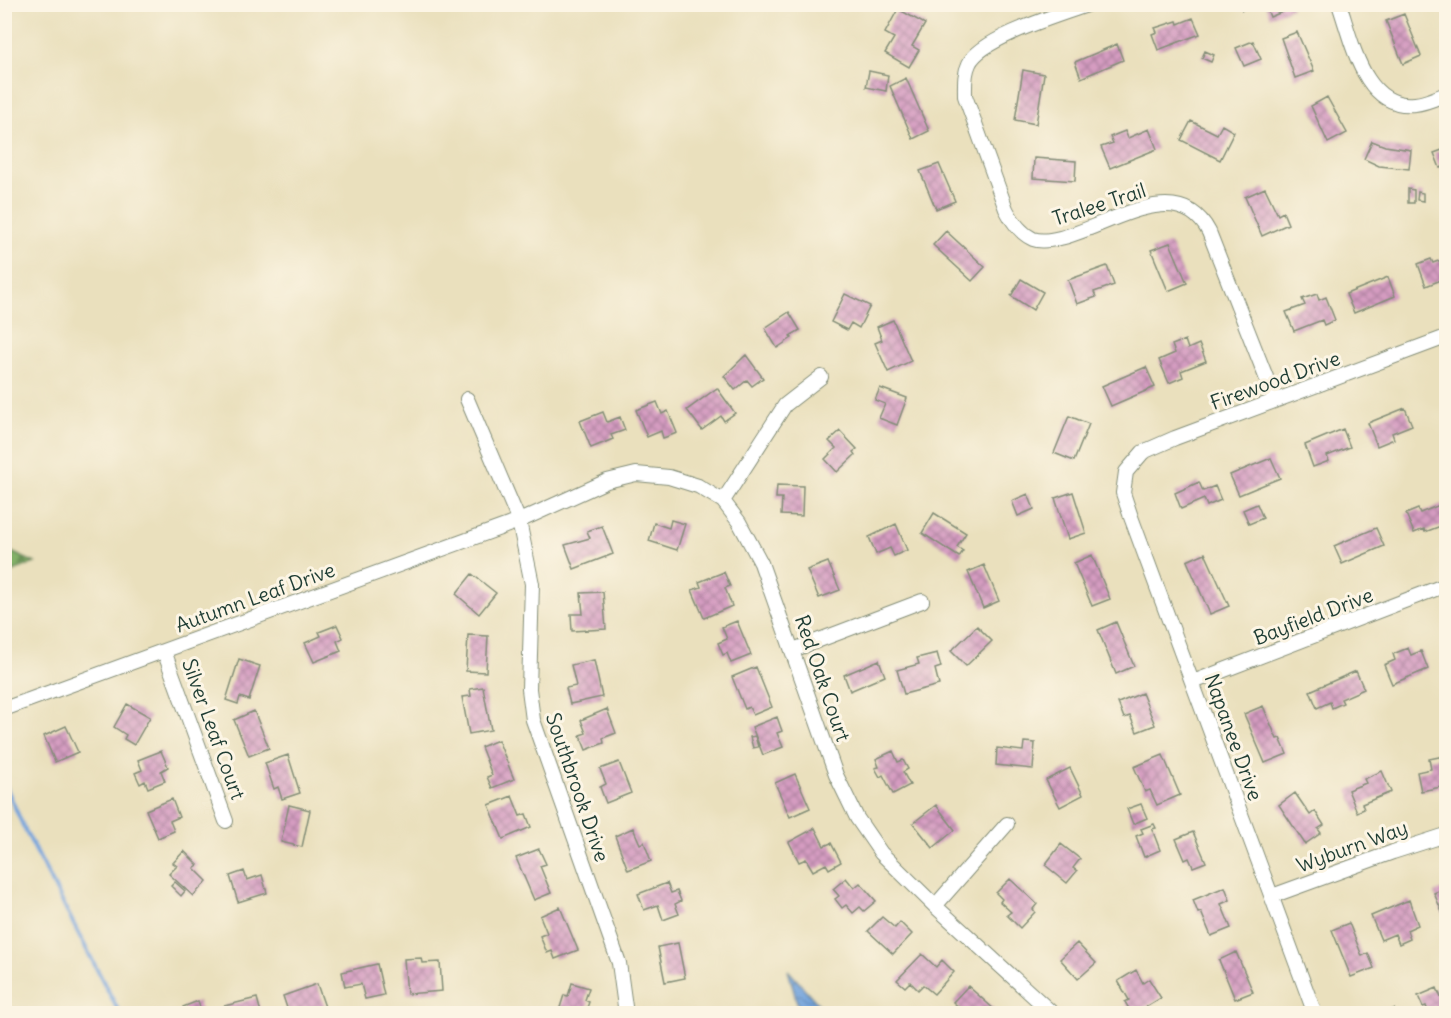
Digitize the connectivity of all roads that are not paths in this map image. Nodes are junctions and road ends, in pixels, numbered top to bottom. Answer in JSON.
{"nodes":[{"id":1,"x":1089,"y":4,"type":"edge"},
{"id":2,"x":1339,"y":4,"type":"edge"},
{"id":3,"x":1446,"y":94,"type":"edge"},
{"id":4,"x":1446,"y":337,"type":"edge"},
{"id":5,"x":820,"y":377,"type":"dead end"},
{"id":6,"x":467,"y":399,"type":"dead end"},
{"id":7,"x":1275,"y":400,"type":"junction"},
{"id":8,"x":1126,"y":472,"type":"joint"},
{"id":9,"x":723,"y":501,"type":"junction"},
{"id":10,"x":519,"y":521,"type":"junction"},
{"id":11,"x":1446,"y":585,"type":"edge"},
{"id":12,"x":922,"y":601,"type":"dead end"},
{"id":13,"x":793,"y":650,"type":"junction"},
{"id":14,"x":164,"y":651,"type":"junction"},
{"id":15,"x":1193,"y":682,"type":"junction"},
{"id":16,"x":4,"y":709,"type":"edge"},
{"id":17,"x":226,"y":821,"type":"dead end"},
{"id":18,"x":1007,"y":824,"type":"dead end"},
{"id":19,"x":1446,"y":835,"type":"edge"},
{"id":20,"x":1272,"y":896,"type":"junction"},
{"id":21,"x":935,"y":906,"type":"junction"},
{"id":22,"x":626,"y":1014,"type":"edge"},
{"id":23,"x":1053,"y":1014,"type":"edge"},
{"id":24,"x":1315,"y":1014,"type":"edge"}],
"edges":[{"from":1,"to":7,"type":"street","name":"Tralee Trail"},
{"from":2,"to":3,"type":"street"},
{"from":4,"to":7,"type":"street","name":"Firewood Drive"},
{"from":5,"to":9,"type":"street"},
{"from":6,"to":10,"type":"street","name":"Southbrook Drive"},
{"from":7,"to":8,"type":"street","name":"Firewood Drive"},
{"from":8,"to":15,"type":"street","name":"Napanee Drive"},
{"from":9,"to":10,"type":"street","name":"Red Oak Court"},
{"from":9,"to":13,"type":"street","name":"Red Oak Court"},
{"from":10,"to":14,"type":"street","name":"Autumn Leaf Drive"},
{"from":10,"to":22,"type":"street","name":"Southbrook Drive"},
{"from":11,"to":15,"type":"street","name":"Bayfield Drive"},
{"from":12,"to":13,"type":"street"},
{"from":13,"to":21,"type":"street","name":"Red Oak Court"},
{"from":14,"to":16,"type":"street","name":"Autumn Leaf Drive"},
{"from":14,"to":17,"type":"street","name":"Silver Leaf Court"},
{"from":15,"to":20,"type":"street","name":"Napanee Drive"},
{"from":18,"to":21,"type":"street"},
{"from":19,"to":20,"type":"street","name":"Wyburn Way"},
{"from":20,"to":24,"type":"street","name":"Napanee Drive"},
{"from":21,"to":23,"type":"street","name":"Red Oak Court"}]}
